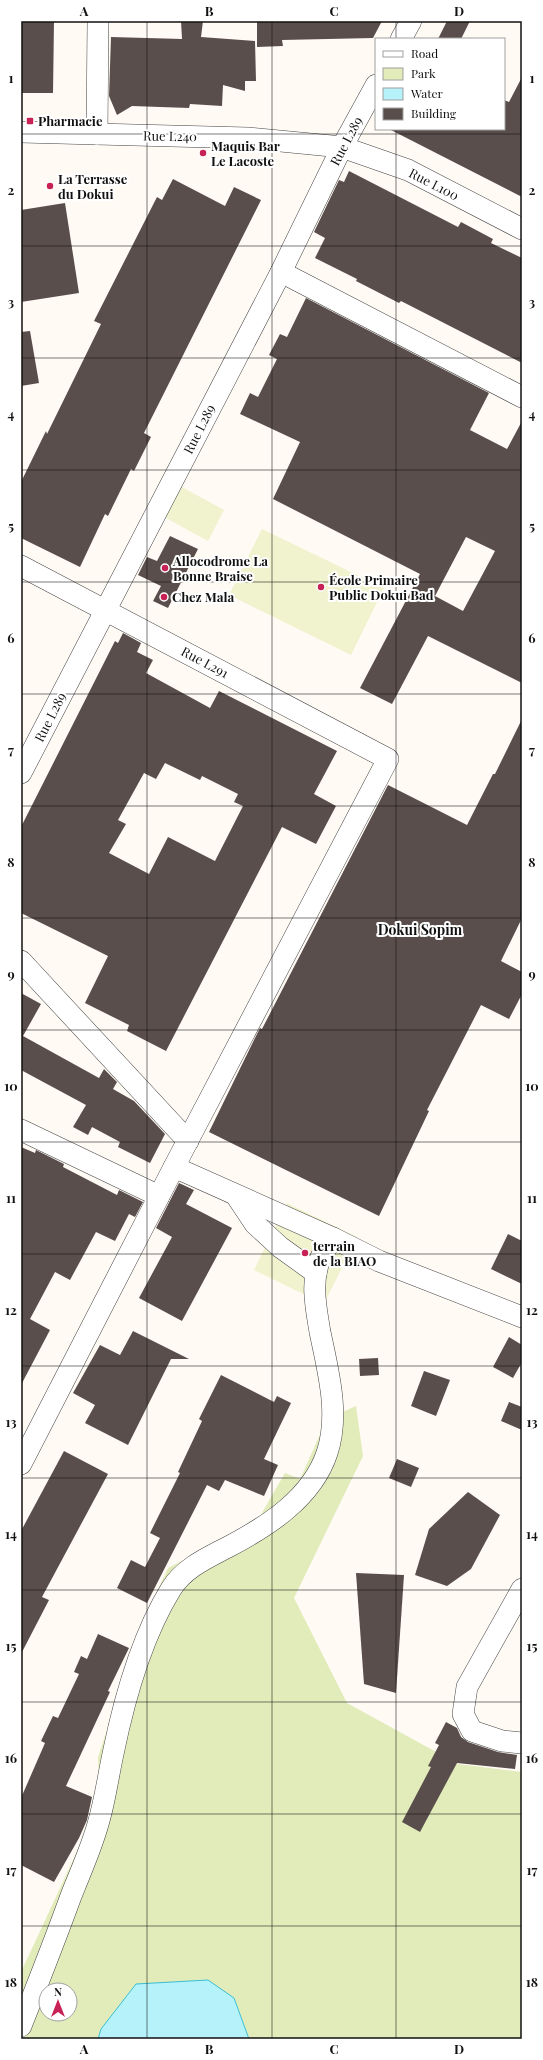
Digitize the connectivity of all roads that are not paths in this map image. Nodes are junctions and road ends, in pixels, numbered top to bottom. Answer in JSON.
{"nodes":[{"id":1,"x":98,"y":21,"type":"edge"},
{"id":2,"x":411,"y":21,"type":"edge"},
{"id":3,"x":402,"y":38,"type":"edge"},
{"id":4,"x":375,"y":87,"type":"edge"},
{"id":5,"x":21,"y":132,"type":"edge"},
{"id":6,"x":97,"y":134,"type":"junction"},
{"id":7,"x":342,"y":147,"type":"junction"},
{"id":8,"x":522,"y":230,"type":"edge"},
{"id":9,"x":281,"y":272,"type":"junction"},
{"id":10,"x":522,"y":397,"type":"edge"},
{"id":11,"x":21,"y":566,"type":"edge"},
{"id":12,"x":105,"y":610,"type":"junction"},
{"id":13,"x":21,"y":773,"type":"edge"},
{"id":14,"x":21,"y":960,"type":"edge"},
{"id":15,"x":21,"y":1130,"type":"edge"},
{"id":16,"x":188,"y":1141,"type":"junction"},
{"id":17,"x":174,"y":1167,"type":"junction"},
{"id":18,"x":159,"y":1196,"type":"junction"},
{"id":19,"x":236,"y":1196,"type":"junction"},
{"id":20,"x":333,"y":1238,"type":"junction"},
{"id":21,"x":316,"y":1273,"type":"junction"},
{"id":22,"x":522,"y":1317,"type":"edge"},
{"id":23,"x":21,"y":1464,"type":"edge"},
{"id":24,"x":522,"y":1589,"type":"edge"},
{"id":25,"x":522,"y":1743,"type":"edge"},
{"id":26,"x":21,"y":2026,"type":"edge"}],
"edges":[{"from":1,"to":6,"type":"street"},
{"from":2,"to":3,"type":"street"},
{"from":4,"to":7,"type":"street","name":"Rue L289"},
{"from":5,"to":6,"type":"street","name":"Rue L240"},
{"from":6,"to":7,"type":"street","name":"Rue L240"},
{"from":7,"to":8,"type":"street","name":"Rue L100"},
{"from":7,"to":9,"type":"street","name":"Rue L289"},
{"from":9,"to":10,"type":"street"},
{"from":9,"to":12,"type":"street","name":"Rue L289"},
{"from":11,"to":12,"type":"street","name":"Rue L291"},
{"from":12,"to":13,"type":"street","name":"Rue L289"},
{"from":12,"to":16,"type":"street","name":"Rue L291"},
{"from":14,"to":16,"type":"street"},
{"from":15,"to":18,"type":"street"},
{"from":16,"to":17,"type":"street"},
{"from":17,"to":18,"type":"street"},
{"from":17,"to":19,"type":"street"},
{"from":18,"to":23,"type":"street"},
{"from":19,"to":20,"type":"street"},
{"from":19,"to":21,"type":"street"},
{"from":20,"to":21,"type":"street"},
{"from":20,"to":22,"type":"street"},
{"from":21,"to":26,"type":"street"},
{"from":24,"to":25,"type":"street"}]}
